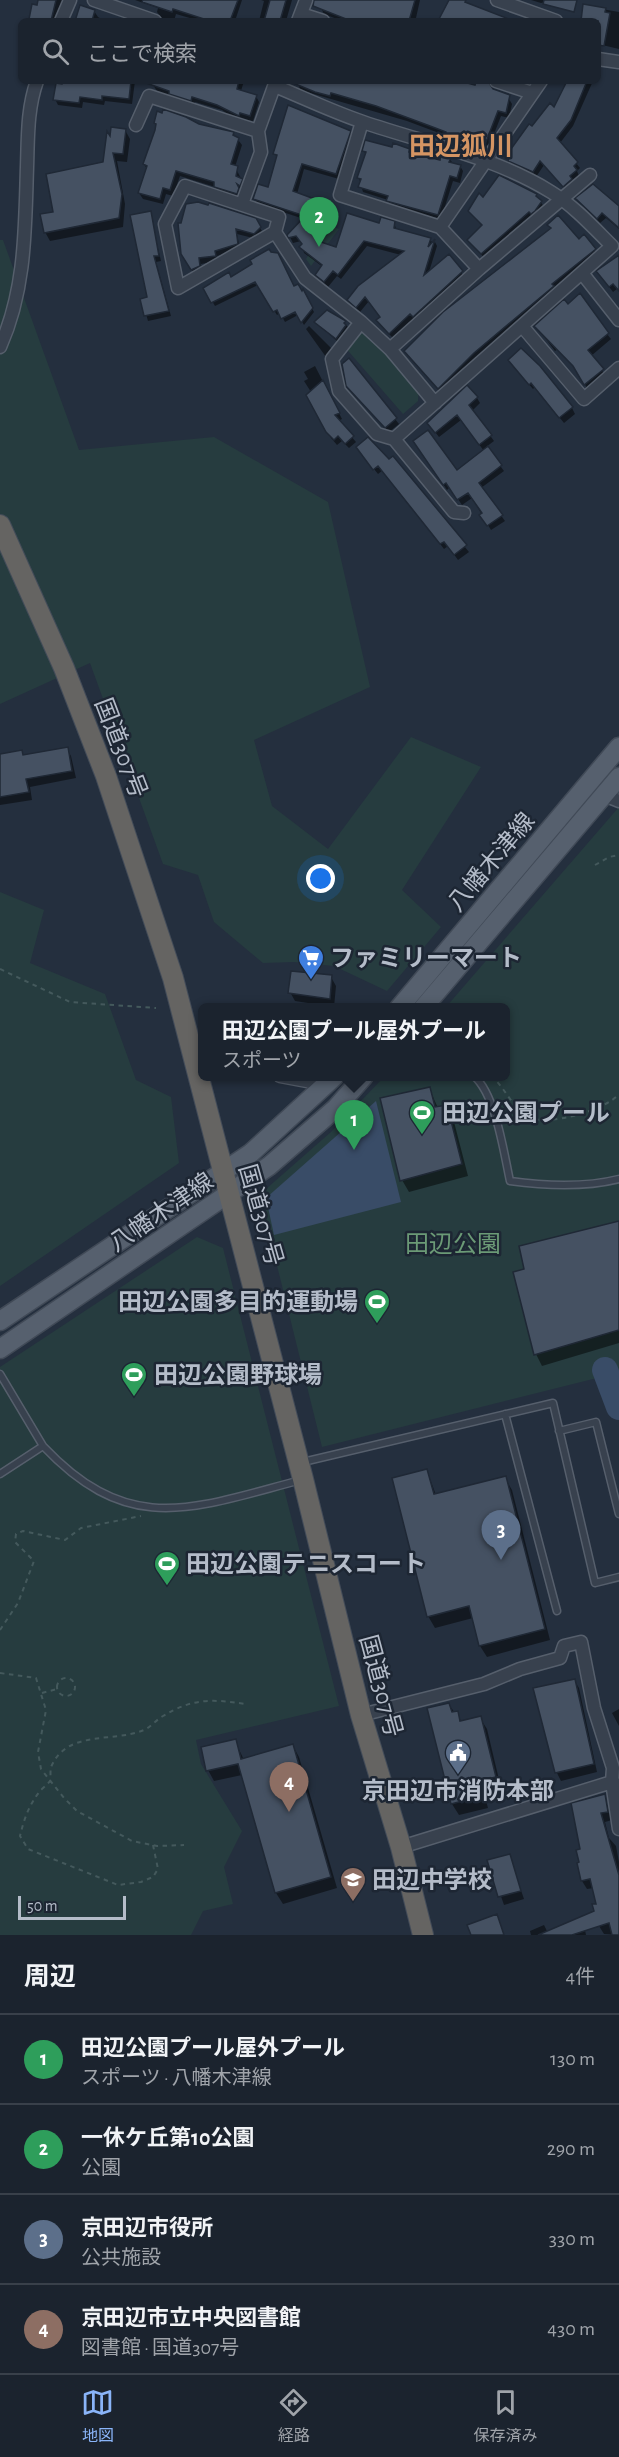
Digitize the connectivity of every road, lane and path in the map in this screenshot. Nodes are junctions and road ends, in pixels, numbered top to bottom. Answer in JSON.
{"nodes":[{"id":1,"x":70,"y":0,"type":"edge"},
{"id":2,"x":94,"y":0,"type":"edge"},
{"id":3,"x":306,"y":0,"type":"edge"},
{"id":4,"x":497,"y":0,"type":"edge"},
{"id":5,"x":300,"y":17,"type":"edge"},
{"id":6,"x":62,"y":18,"type":"edge"},
{"id":7,"x":146,"y":18,"type":"edge"},
{"id":8,"x":548,"y":18,"type":"edge"},
{"id":9,"x":601,"y":59,"type":"edge"},
{"id":10,"x":619,"y":62,"type":"edge"},
{"id":11,"x":36,"y":84,"type":"edge"},
{"id":12,"x":275,"y":84,"type":"edge"},
{"id":13,"x":277,"y":84,"type":"edge"},
{"id":14,"x":505,"y":84,"type":"edge"},
{"id":15,"x":539,"y":84,"type":"edge"},
{"id":16,"x":532,"y":93,"type":"junction"},
{"id":17,"x":362,"y":122,"type":"junction"},
{"id":18,"x":136,"y":124,"type":"dead end"},
{"id":19,"x":258,"y":131,"type":"junction"},
{"id":20,"x":487,"y":160,"type":"junction"},
{"id":21,"x":590,"y":175,"type":"dead end"},
{"id":22,"x":561,"y":199,"type":"junction"},
{"id":23,"x":242,"y":204,"type":"junction"},
{"id":24,"x":440,"y":227,"type":"junction"},
{"id":25,"x":275,"y":232,"type":"junction"},
{"id":26,"x":479,"y":269,"type":"junction"},
{"id":27,"x":582,"y":273,"type":"junction"},
{"id":28,"x":619,"y":320,"type":"edge"},
{"id":29,"x":361,"y":322,"type":"junction"},
{"id":30,"x":522,"y":326,"type":"junction"},
{"id":31,"x":0,"y":346,"type":"edge"},
{"id":32,"x":390,"y":349,"type":"junction"},
{"id":33,"x":619,"y":368,"type":"edge"},
{"id":34,"x":435,"y":403,"type":"junction"},
{"id":35,"x":394,"y":439,"type":"junction"},
{"id":36,"x":464,"y":513,"type":"dead end"},
{"id":37,"x":0,"y":525,"type":"edge"},
{"id":38,"x":619,"y":747,"type":"edge"},
{"id":39,"x":619,"y":777,"type":"edge"},
{"id":40,"x":611,"y":798,"type":"edge"},
{"id":41,"x":619,"y":855,"type":"edge"},
{"id":42,"x":595,"y":865,"type":"dead end"},
{"id":43,"x":0,"y":969,"type":"edge"},
{"id":44,"x":403,"y":1003,"type":"edge"},
{"id":45,"x":427,"y":1003,"type":"edge"},
{"id":46,"x":156,"y":1008,"type":"dead end"},
{"id":47,"x":198,"y":1060,"type":"edge"},
{"id":48,"x":203,"y":1081,"type":"edge"},
{"id":49,"x":331,"y":1081,"type":"edge"},
{"id":50,"x":360,"y":1081,"type":"edge"},
{"id":51,"x":476,"y":1081,"type":"edge"},
{"id":52,"x":495,"y":1081,"type":"edge"},
{"id":53,"x":619,"y":1094,"type":"edge"},
{"id":54,"x":222,"y":1172,"type":"junction"},
{"id":55,"x":619,"y":1179,"type":"edge"},
{"id":56,"x":229,"y":1195,"type":"junction"},
{"id":57,"x":0,"y":1321,"type":"edge"},
{"id":58,"x":0,"y":1348,"type":"edge"},
{"id":59,"x":0,"y":1374,"type":"edge"},
{"id":60,"x":505,"y":1414,"type":"junction"},
{"id":61,"x":559,"y":1431,"type":"junction"},
{"id":62,"x":43,"y":1446,"type":"junction"},
{"id":63,"x":301,"y":1471,"type":"junction"},
{"id":64,"x":0,"y":1474,"type":"edge"},
{"id":65,"x":160,"y":1509,"type":"junction"},
{"id":66,"x":619,"y":1514,"type":"edge"},
{"id":67,"x":619,"y":1577,"type":"edge"},
{"id":68,"x":557,"y":1611,"type":"dead end"},
{"id":69,"x":0,"y":1630,"type":"edge"},
{"id":70,"x":0,"y":1673,"type":"edge"},
{"id":71,"x":57,"y":1689,"type":"junction"},
{"id":72,"x":42,"y":1693,"type":"junction"},
{"id":73,"x":246,"y":1704,"type":"dead end"},
{"id":74,"x":361,"y":1716,"type":"junction"},
{"id":75,"x":50,"y":1781,"type":"junction"},
{"id":76,"x":615,"y":1783,"type":"edge"},
{"id":77,"x":619,"y":1828,"type":"edge"},
{"id":78,"x":153,"y":1845,"type":"junction"},
{"id":79,"x":184,"y":1845,"type":"dead end"},
{"id":80,"x":401,"y":1847,"type":"junction"},
{"id":81,"x":423,"y":1935,"type":"edge"}],
"edges":[{"from":1,"to":6,"type":"street"},
{"from":2,"to":7,"type":"street"},
{"from":3,"to":5,"type":"street"},
{"from":4,"to":8,"type":"street"},
{"from":9,"to":10,"type":"street"},
{"from":11,"to":31,"type":"street"},
{"from":12,"to":19,"type":"street"},
{"from":13,"to":17,"type":"street"},
{"from":14,"to":16,"type":"street"},
{"from":15,"to":16,"type":"street"},
{"from":16,"to":20,"type":"street"},
{"from":17,"to":20,"type":"street"},
{"from":17,"to":24,"type":"street"},
{"from":18,"to":19,"type":"street"},
{"from":19,"to":23,"type":"street"},
{"from":20,"to":22,"type":"street"},
{"from":20,"to":24,"type":"street"},
{"from":21,"to":22,"type":"street"},
{"from":22,"to":26,"type":"street"},
{"from":22,"to":27,"type":"street"},
{"from":23,"to":25,"type":"street"},
{"from":23,"to":25,"type":"street"},
{"from":24,"to":26,"type":"street"},
{"from":25,"to":29,"type":"street"},
{"from":26,"to":32,"type":"street"},
{"from":27,"to":28,"type":"street"},
{"from":27,"to":30,"type":"street"},
{"from":29,"to":32,"type":"street"},
{"from":29,"to":35,"type":"street"},
{"from":30,"to":33,"type":"street"},
{"from":30,"to":34,"type":"street"},
{"from":32,"to":34,"type":"street"},
{"from":34,"to":35,"type":"street"},
{"from":35,"to":36,"type":"street"},
{"from":37,"to":47,"type":"highway","name":"国道307号"},
{"from":38,"to":44,"type":"main road","name":"八幡木津線"},
{"from":39,"to":40,"type":"main road","name":"八幡木津線"},
{"from":40,"to":45,"type":"main road","name":"八幡木津線"},
{"from":41,"to":42,"type":"path"},
{"from":43,"to":46,"type":"path"},
{"from":48,"to":54,"type":"highway","name":"国道307号"},
{"from":49,"to":54,"type":"main road","name":"八幡木津線"},
{"from":50,"to":56,"type":"main road","name":"八幡木津線"},
{"from":51,"to":55,"type":"lane"},
{"from":52,"to":53,"type":"path"},
{"from":54,"to":56,"type":"highway","name":"国道307号"},
{"from":54,"to":57,"type":"main road","name":"八幡木津線"},
{"from":56,"to":58,"type":"main road","name":"八幡木津線"},
{"from":56,"to":63,"type":"highway","name":"国道307号"},
{"from":59,"to":62,"type":"lane"},
{"from":60,"to":61,"type":"lane"},
{"from":60,"to":63,"type":"lane"},
{"from":60,"to":68,"type":"lane"},
{"from":61,"to":66,"type":"lane"},
{"from":61,"to":67,"type":"lane"},
{"from":62,"to":64,"type":"lane"},
{"from":62,"to":65,"type":"lane"},
{"from":63,"to":65,"type":"lane"},
{"from":63,"to":74,"type":"highway","name":"国道307号"},
{"from":65,"to":69,"type":"path"},
{"from":70,"to":72,"type":"path"},
{"from":71,"to":71,"type":"path"},
{"from":71,"to":72,"type":"path"},
{"from":72,"to":75,"type":"path"},
{"from":73,"to":75,"type":"path"},
{"from":74,"to":76,"type":"street"},
{"from":74,"to":80,"type":"highway","name":"国道307号"},
{"from":75,"to":78,"type":"path"},
{"from":75,"to":78,"type":"path"},
{"from":76,"to":77,"type":"street"},
{"from":76,"to":80,"type":"street"},
{"from":78,"to":79,"type":"path"},
{"from":80,"to":81,"type":"highway","name":"国道307号"}]}
